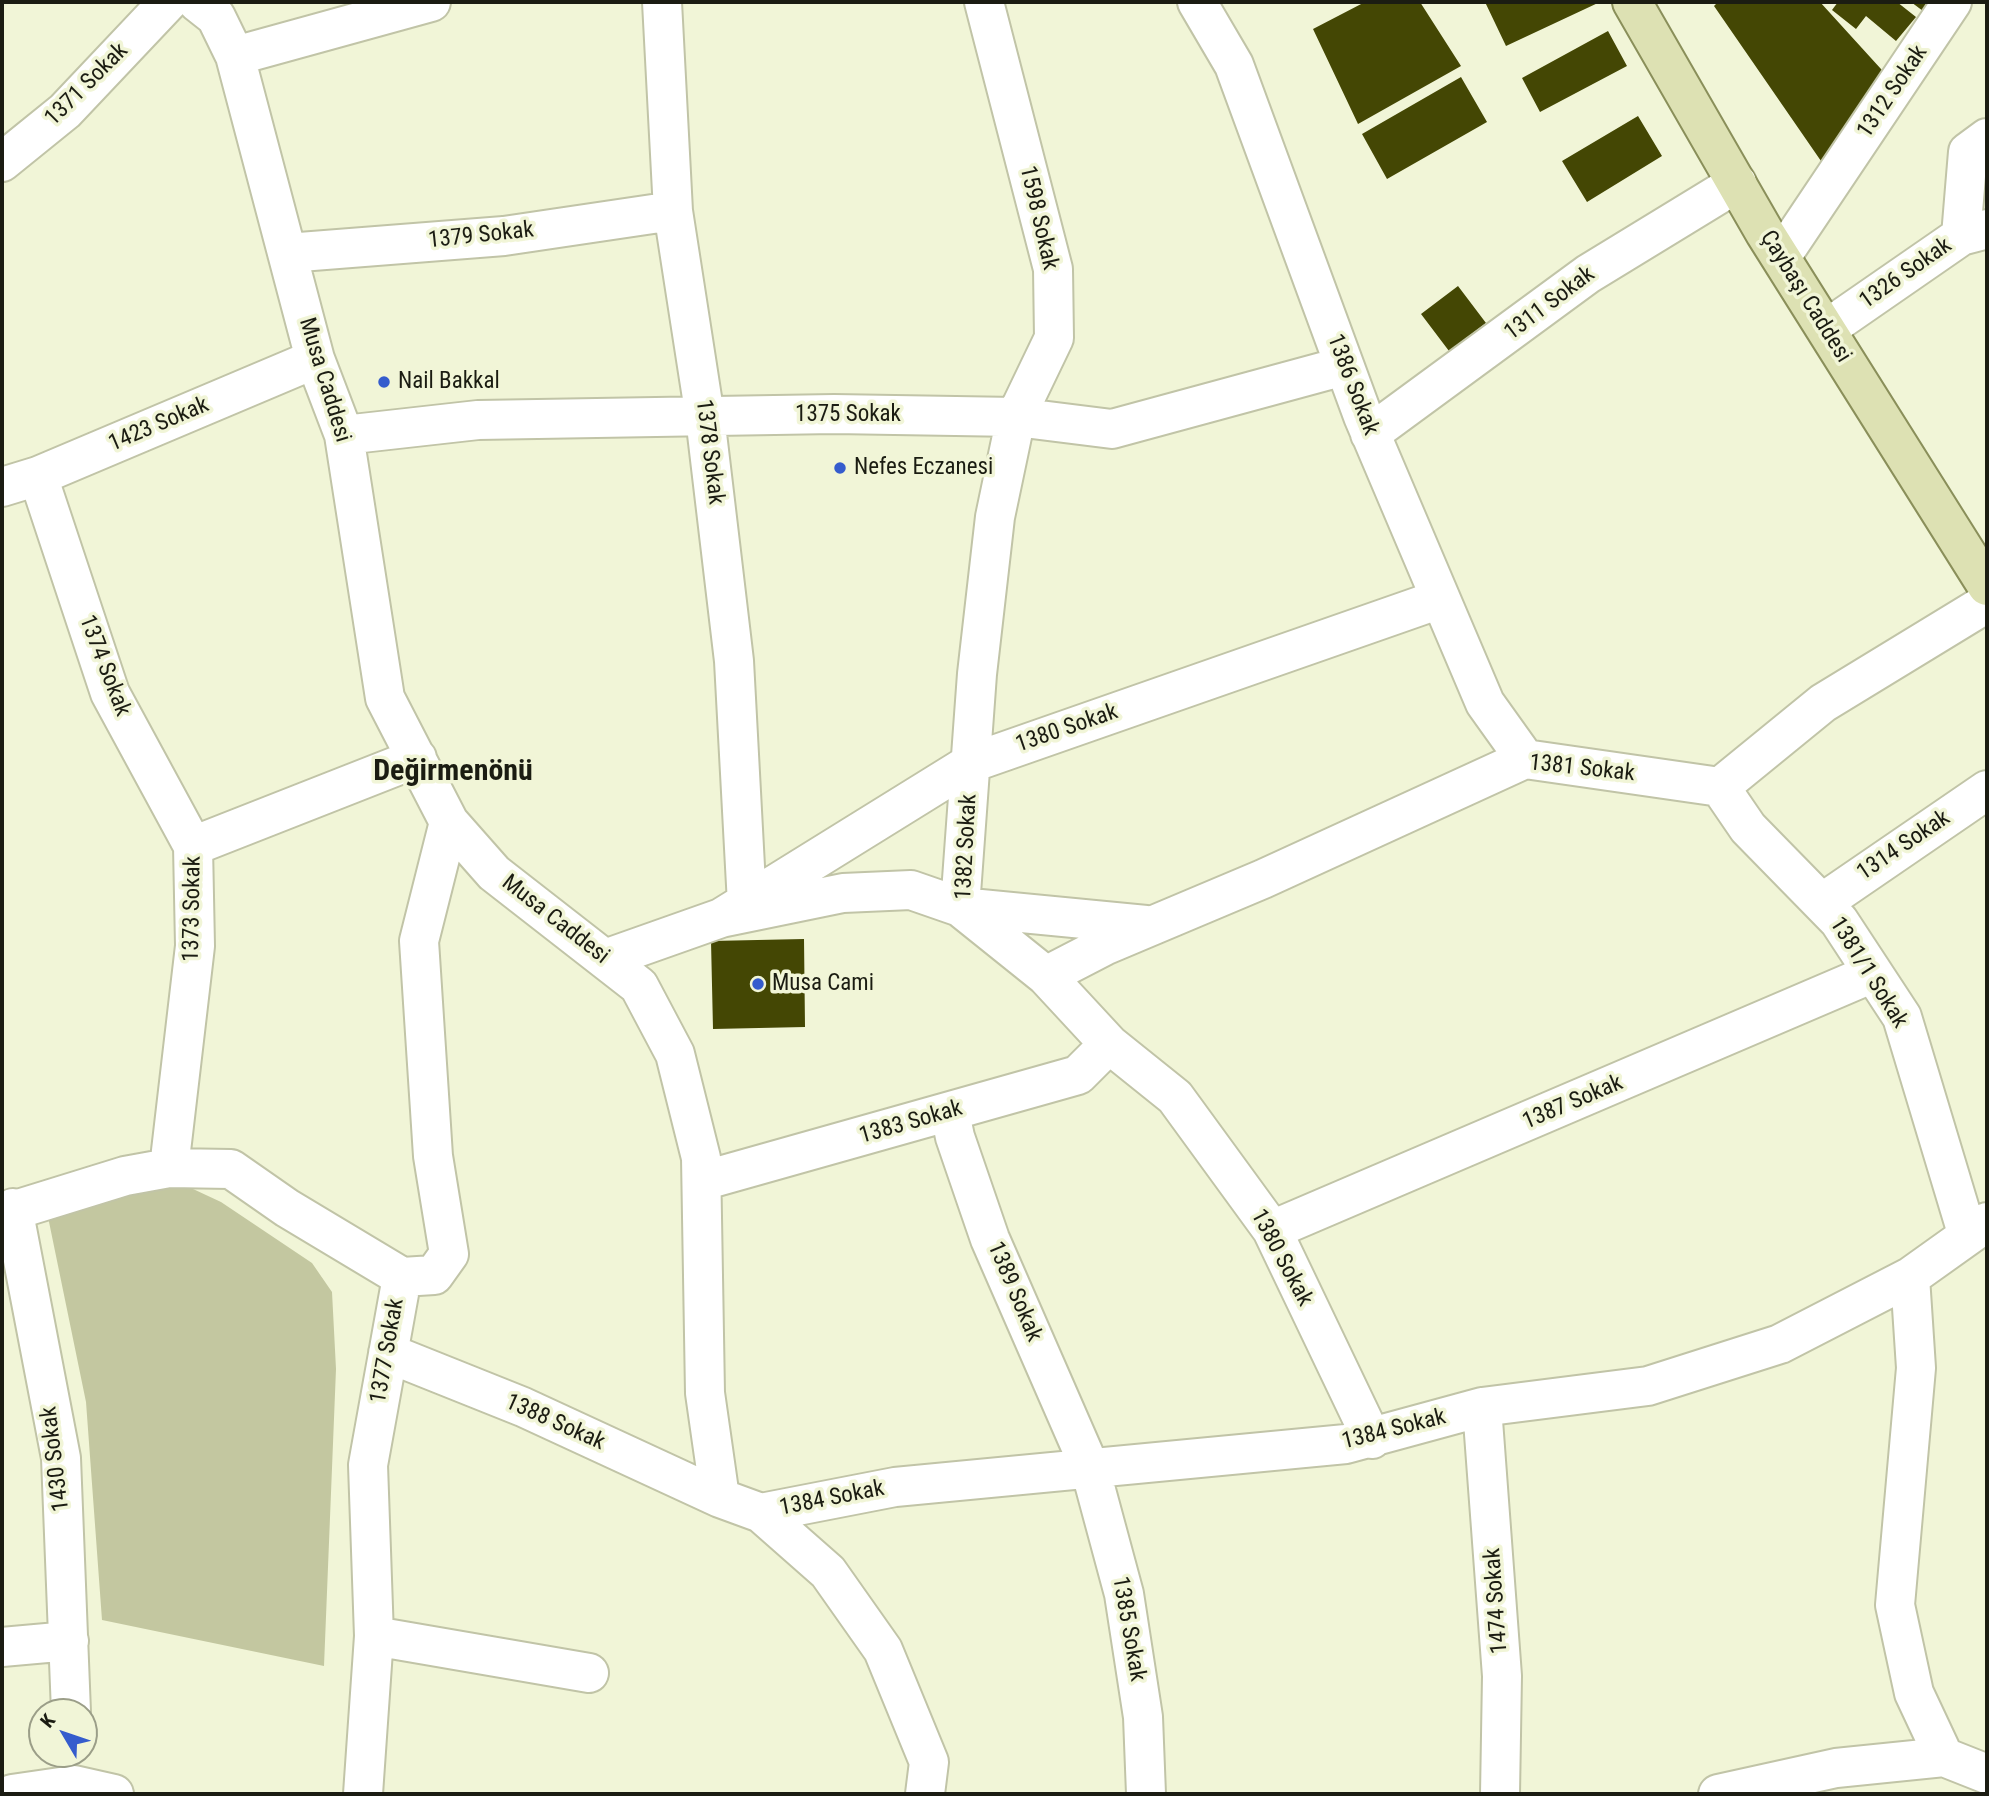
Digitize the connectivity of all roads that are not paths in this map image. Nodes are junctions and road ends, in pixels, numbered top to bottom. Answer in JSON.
{"nodes":[{"id":1,"x":168,"y":2,"type":"edge"},
{"id":2,"x":197,"y":2,"type":"edge"},
{"id":3,"x":431,"y":2,"type":"edge"},
{"id":4,"x":662,"y":2,"type":"edge"},
{"id":5,"x":984,"y":2,"type":"edge"},
{"id":6,"x":1197,"y":2,"type":"edge"},
{"id":7,"x":1632,"y":2,"type":"edge"},
{"id":8,"x":1952,"y":2,"type":"edge"},
{"id":9,"x":235,"y":56,"type":"junction"},
{"id":10,"x":1987,"y":138,"type":"edge"},
{"id":11,"x":2,"y":162,"type":"edge"},
{"id":12,"x":1737,"y":183,"type":"junction"},
{"id":13,"x":673,"y":211,"type":"junction"},
{"id":14,"x":1974,"y":233,"type":"edge"},
{"id":15,"x":287,"y":253,"type":"junction"},
{"id":16,"x":1781,"y":257,"type":"junction"},
{"id":17,"x":1828,"y":328,"type":"junction"},
{"id":18,"x":315,"y":359,"type":"junction"},
{"id":19,"x":1345,"y":366,"type":"junction"},
{"id":20,"x":705,"y":417,"type":"junction"},
{"id":21,"x":1016,"y":417,"type":"junction"},
{"id":22,"x":1370,"y":434,"type":"junction"},
{"id":23,"x":344,"y":435,"type":"junction"},
{"id":24,"x":38,"y":476,"type":"junction"},
{"id":25,"x":2,"y":486,"type":"edge"},
{"id":26,"x":1987,"y":586,"type":"edge"},
{"id":27,"x":1440,"y":599,"type":"junction"},
{"id":28,"x":1987,"y":603,"type":"edge"},
{"id":29,"x":417,"y":758,"type":"junction"},
{"id":30,"x":1525,"y":760,"type":"junction"},
{"id":31,"x":971,"y":763,"type":"junction"},
{"id":32,"x":1720,"y":787,"type":"junction"},
{"id":33,"x":1987,"y":790,"type":"edge"},
{"id":34,"x":449,"y":821,"type":"junction"},
{"id":35,"x":193,"y":846,"type":"junction"},
{"id":36,"x":1822,"y":903,"type":"junction"},
{"id":37,"x":960,"y":907,"type":"junction"},
{"id":38,"x":734,"y":911,"type":"junction"},
{"id":39,"x":1152,"y":926,"type":"junction"},
{"id":40,"x":605,"y":960,"type":"junction"},
{"id":41,"x":1874,"y":974,"type":"junction"},
{"id":42,"x":1046,"y":975,"type":"junction"},
{"id":43,"x":1109,"y":1044,"type":"junction"},
{"id":44,"x":950,"y":1113,"type":"junction"},
{"id":45,"x":169,"y":1168,"type":"junction"},
{"id":46,"x":702,"y":1181,"type":"junction"},
{"id":47,"x":7,"y":1211,"type":"edge"},
{"id":48,"x":1977,"y":1227,"type":"edge"},
{"id":49,"x":1272,"y":1230,"type":"junction"},
{"id":50,"x":402,"y":1277,"type":"junction"},
{"id":51,"x":1910,"y":1277,"type":"junction"},
{"id":52,"x":388,"y":1353,"type":"junction"},
{"id":53,"x":1482,"y":1407,"type":"junction"},
{"id":54,"x":1371,"y":1439,"type":"junction"},
{"id":55,"x":1090,"y":1468,"type":"junction"},
{"id":56,"x":720,"y":1498,"type":"junction"},
{"id":57,"x":761,"y":1513,"type":"junction"},
{"id":58,"x":374,"y":1636,"type":"junction"},
{"id":59,"x":69,"y":1641,"type":"junction"},
{"id":60,"x":2,"y":1647,"type":"edge"},
{"id":61,"x":589,"y":1673,"type":"dead end"},
{"id":62,"x":71,"y":1698,"type":"edge"},
{"id":63,"x":1944,"y":1757,"type":"junction"},
{"id":64,"x":74,"y":1769,"type":"edge"},
{"id":65,"x":1987,"y":1774,"type":"edge"},
{"id":66,"x":1799,"y":1785,"type":"edge"},
{"id":67,"x":12,"y":1794,"type":"edge"},
{"id":68,"x":114,"y":1794,"type":"edge"},
{"id":69,"x":363,"y":1794,"type":"edge"},
{"id":70,"x":925,"y":1794,"type":"edge"},
{"id":71,"x":1146,"y":1794,"type":"edge"},
{"id":72,"x":1500,"y":1794,"type":"edge"},
{"id":73,"x":1717,"y":1794,"type":"edge"}],
"edges":[{"from":1,"to":11,"type":"street","name":"1371 Sokak"},
{"from":2,"to":9,"type":"street","name":"Musa Caddesi"},
{"from":3,"to":9,"type":"street"},
{"from":4,"to":13,"type":"street","name":"1378 Sokak"},
{"from":5,"to":21,"type":"street","name":"1598 Sokak"},
{"from":6,"to":19,"type":"street","name":"1386 Sokak"},
{"from":7,"to":12,"type":"main road","name":"Çaybaşı Caddesi"},
{"from":8,"to":16,"type":"street","name":"1312 Sokak"},
{"from":9,"to":15,"type":"street","name":"Musa Caddesi"},
{"from":10,"to":14,"type":"street"},
{"from":12,"to":16,"type":"main road","name":"Çaybaşı Caddesi"},
{"from":12,"to":22,"type":"street","name":"1311 Sokak"},
{"from":13,"to":15,"type":"street","name":"1379 Sokak"},
{"from":13,"to":20,"type":"street","name":"1378 Sokak"},
{"from":14,"to":17,"type":"street","name":"1326 Sokak"},
{"from":15,"to":18,"type":"street","name":"Musa Caddesi"},
{"from":16,"to":17,"type":"main road","name":"Çaybaşı Caddesi"},
{"from":17,"to":26,"type":"main road","name":"Çaybaşı Caddesi"},
{"from":18,"to":23,"type":"street","name":"Musa Caddesi"},
{"from":18,"to":24,"type":"street","name":"1423 Sokak"},
{"from":19,"to":21,"type":"street","name":"1375 Sokak"},
{"from":19,"to":22,"type":"street","name":"1386 Sokak"},
{"from":20,"to":21,"type":"street","name":"1375 Sokak"},
{"from":20,"to":23,"type":"street","name":"1375 Sokak"},
{"from":20,"to":38,"type":"street","name":"1378 Sokak"},
{"from":21,"to":31,"type":"street","name":"1598 Sokak"},
{"from":22,"to":27,"type":"street","name":"1386 Sokak"},
{"from":23,"to":29,"type":"street","name":"Musa Caddesi"},
{"from":24,"to":25,"type":"street","name":"1423 Sokak"},
{"from":24,"to":35,"type":"street","name":"1374 Sokak"},
{"from":27,"to":30,"type":"street","name":"1386 Sokak"},
{"from":27,"to":31,"type":"street","name":"1380 Sokak"},
{"from":28,"to":32,"type":"street"},
{"from":29,"to":34,"type":"street","name":"Musa Caddesi"},
{"from":29,"to":35,"type":"street","name":"1373 Sokak"},
{"from":30,"to":32,"type":"street","name":"1381 Sokak"},
{"from":30,"to":39,"type":"street","name":"1381 Sokak"},
{"from":31,"to":37,"type":"street","name":"1382 Sokak"},
{"from":31,"to":38,"type":"street","name":"1380 Sokak"},
{"from":32,"to":36,"type":"street","name":"1381/1 Sokak"},
{"from":33,"to":36,"type":"street","name":"1314 Sokak"},
{"from":34,"to":40,"type":"street","name":"Musa Caddesi"},
{"from":34,"to":50,"type":"street","name":"1377 Sokak"},
{"from":35,"to":45,"type":"street","name":"1373 Sokak"},
{"from":36,"to":41,"type":"street","name":"1381/1 Sokak"},
{"from":37,"to":38,"type":"street","name":"1380 Sokak"},
{"from":37,"to":39,"type":"street","name":"1381 Sokak"},
{"from":37,"to":42,"type":"street","name":"1382 Sokak"},
{"from":38,"to":40,"type":"street","name":"1380 Sokak"},
{"from":39,"to":42,"type":"street","name":"1381 Sokak"},
{"from":40,"to":46,"type":"street","name":"Musa Caddesi"},
{"from":41,"to":48,"type":"street","name":"1381/1 Sokak"},
{"from":41,"to":49,"type":"street","name":"1387 Sokak"},
{"from":42,"to":43,"type":"street","name":"1380 Sokak"},
{"from":43,"to":44,"type":"street","name":"1383 Sokak"},
{"from":43,"to":49,"type":"street","name":"1380 Sokak"},
{"from":44,"to":46,"type":"street","name":"1383 Sokak"},
{"from":44,"to":55,"type":"street","name":"1389 Sokak"},
{"from":45,"to":47,"type":"street"},
{"from":45,"to":50,"type":"street"},
{"from":46,"to":56,"type":"street","name":"Musa Caddesi"},
{"from":47,"to":59,"type":"street","name":"1430 Sokak"},
{"from":48,"to":51,"type":"street","name":"1384 Sokak"},
{"from":49,"to":54,"type":"street","name":"1380 Sokak"},
{"from":50,"to":52,"type":"street","name":"1377 Sokak"},
{"from":51,"to":53,"type":"street","name":"1384 Sokak"},
{"from":51,"to":63,"type":"street"},
{"from":52,"to":56,"type":"street","name":"1388 Sokak"},
{"from":52,"to":58,"type":"street","name":"1377 Sokak"},
{"from":53,"to":54,"type":"street","name":"1384 Sokak"},
{"from":53,"to":72,"type":"street","name":"1474 Sokak"},
{"from":54,"to":55,"type":"street","name":"1384 Sokak"},
{"from":55,"to":57,"type":"street","name":"1384 Sokak"},
{"from":55,"to":71,"type":"street","name":"1385 Sokak"},
{"from":56,"to":57,"type":"street"},
{"from":57,"to":70,"type":"street"},
{"from":58,"to":61,"type":"street"},
{"from":58,"to":69,"type":"street","name":"1377 Sokak"},
{"from":59,"to":60,"type":"street"},
{"from":59,"to":62,"type":"street","name":"1430 Sokak"},
{"from":63,"to":65,"type":"street"},
{"from":63,"to":66,"type":"street"},
{"from":64,"to":67,"type":"street"},
{"from":64,"to":68,"type":"street"},
{"from":66,"to":73,"type":"street"}]}
